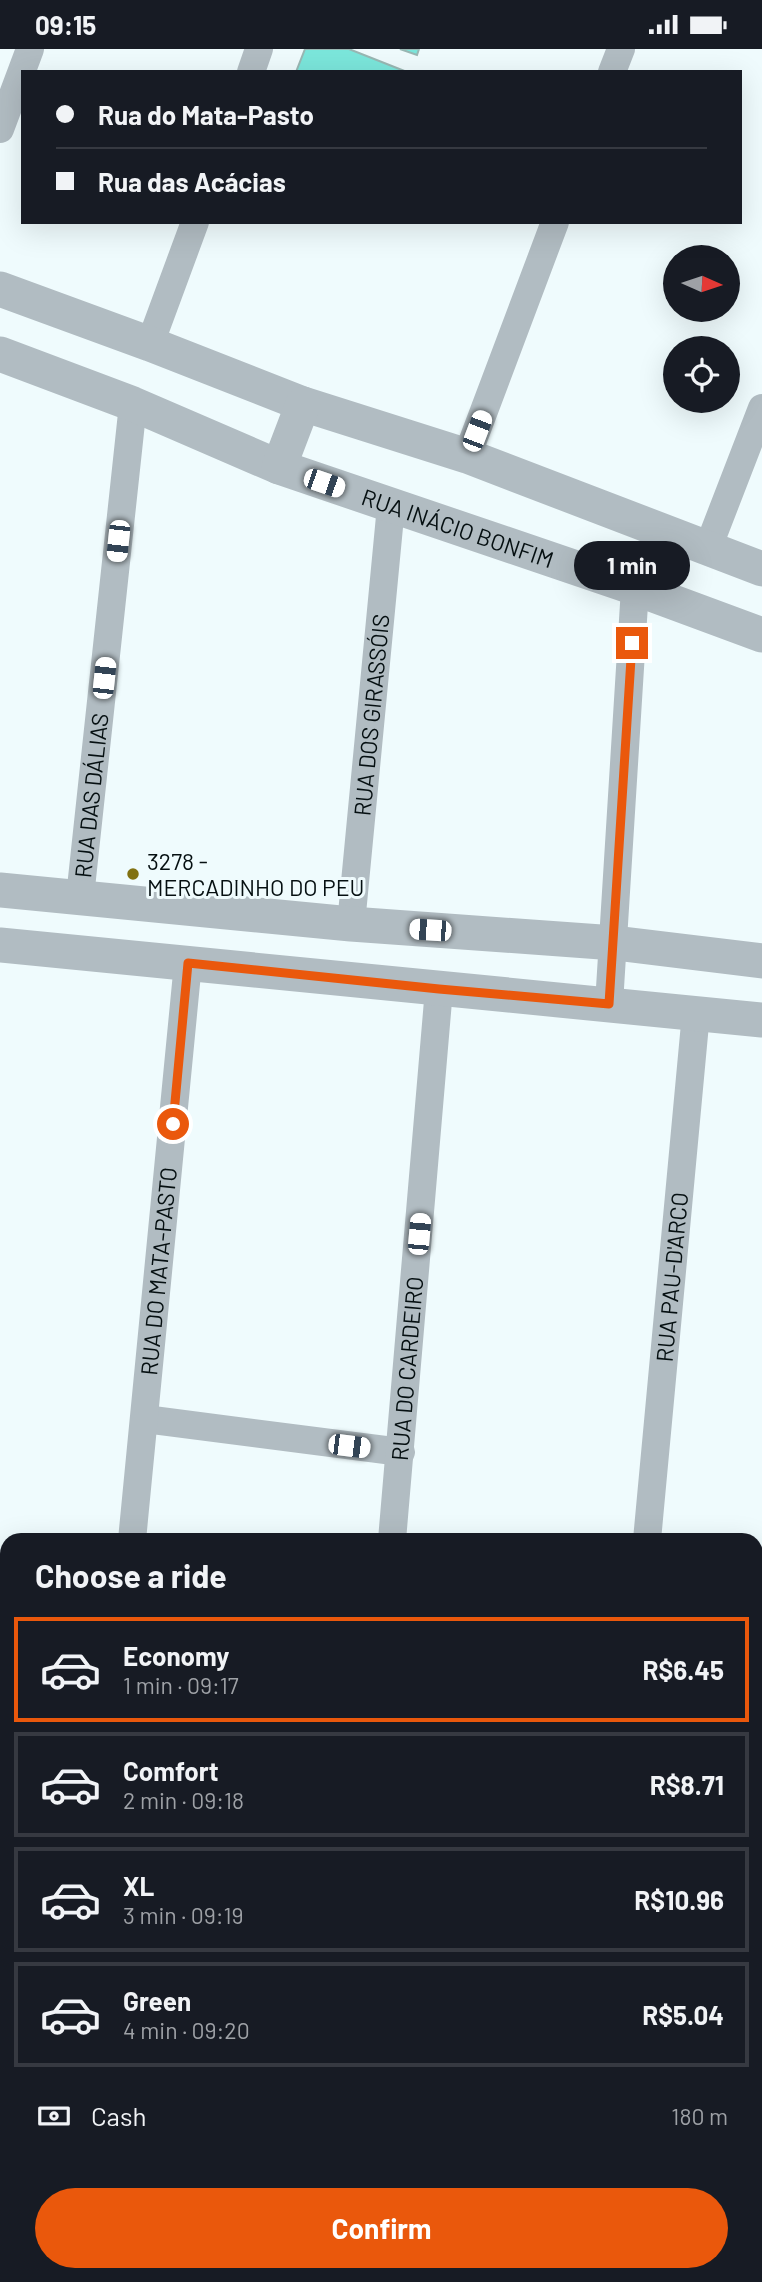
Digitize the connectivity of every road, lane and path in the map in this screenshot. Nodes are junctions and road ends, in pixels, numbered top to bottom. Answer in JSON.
{"nodes":[{"id":1,"x":30,"y":49,"type":"edge"},
{"id":2,"x":259,"y":49,"type":"edge"},
{"id":3,"x":621,"y":49,"type":"edge"},
{"id":4,"x":22,"y":70,"type":"edge"},
{"id":5,"x":252,"y":70,"type":"edge"},
{"id":6,"x":613,"y":70,"type":"edge"},
{"id":7,"x":21,"y":73,"type":"edge"},
{"id":8,"x":0,"y":129,"type":"edge"},
{"id":9,"x":194,"y":224,"type":"edge"},
{"id":10,"x":554,"y":224,"type":"edge"},
{"id":11,"x":0,"y":289,"type":"edge"},
{"id":12,"x":150,"y":344,"type":"junction"},
{"id":13,"x":0,"y":353,"type":"edge"},
{"id":14,"x":133,"y":404,"type":"junction"},
{"id":15,"x":303,"y":404,"type":"junction"},
{"id":16,"x":762,"y":408,"type":"edge"},
{"id":17,"x":467,"y":456,"type":"junction"},
{"id":18,"x":279,"y":467,"type":"junction"},
{"id":19,"x":391,"y":506,"type":"junction"},
{"id":20,"x":708,"y":548,"type":"junction"},
{"id":21,"x":762,"y":569,"type":"edge"},
{"id":22,"x":635,"y":588,"type":"junction"},
{"id":23,"x":762,"y":635,"type":"edge"},
{"id":24,"x":0,"y":890,"type":"edge"},
{"id":25,"x":80,"y":897,"type":"junction"},
{"id":26,"x":351,"y":924,"type":"junction"},
{"id":27,"x":615,"y":943,"type":"junction"},
{"id":28,"x":0,"y":945,"type":"edge"},
{"id":29,"x":762,"y":961,"type":"edge"},
{"id":30,"x":188,"y":963,"type":"junction"},
{"id":31,"x":439,"y":989,"type":"junction"},
{"id":32,"x":609,"y":1004,"type":"junction"},
{"id":33,"x":696,"y":1013,"type":"junction"},
{"id":34,"x":762,"y":1020,"type":"edge"},
{"id":35,"x":145,"y":1419,"type":"junction"},
{"id":36,"x":401,"y":1452,"type":"junction"},
{"id":37,"x":133,"y":1533,"type":"edge"},
{"id":38,"x":393,"y":1533,"type":"edge"},
{"id":39,"x":649,"y":1533,"type":"edge"}],
"edges":[{"from":1,"to":4,"type":"street"},
{"from":2,"to":5,"type":"street"},
{"from":3,"to":6,"type":"street"},
{"from":7,"to":8,"type":"street"},
{"from":9,"to":12,"type":"street"},
{"from":10,"to":17,"type":"street"},
{"from":11,"to":12,"type":"street"},
{"from":12,"to":15,"type":"street"},
{"from":13,"to":14,"type":"street","name":"RUA INÁCIO BONFIM"},
{"from":14,"to":18,"type":"street","name":"RUA INÁCIO BONFIM"},
{"from":14,"to":25,"type":"street","name":"RUA DAS DÁLIAS"},
{"from":15,"to":17,"type":"street"},
{"from":15,"to":18,"type":"street"},
{"from":16,"to":20,"type":"street"},
{"from":17,"to":20,"type":"street"},
{"from":18,"to":19,"type":"street","name":"RUA INÁCIO BONFIM"},
{"from":19,"to":22,"type":"street","name":"RUA INÁCIO BONFIM"},
{"from":19,"to":26,"type":"street","name":"RUA DOS GIRASSÓIS"},
{"from":20,"to":21,"type":"street"},
{"from":22,"to":23,"type":"street","name":"RUA INÁCIO BONFIM"},
{"from":22,"to":27,"type":"street"},
{"from":24,"to":25,"type":"street"},
{"from":25,"to":26,"type":"street"},
{"from":26,"to":27,"type":"street"},
{"from":27,"to":29,"type":"street"},
{"from":27,"to":32,"type":"street"},
{"from":28,"to":30,"type":"street"},
{"from":30,"to":31,"type":"street"},
{"from":30,"to":35,"type":"street","name":"RUA DO MATA-PASTO"},
{"from":31,"to":32,"type":"street"},
{"from":31,"to":36,"type":"street","name":"RUA DO CARDEIRO"},
{"from":32,"to":33,"type":"street"},
{"from":33,"to":34,"type":"street"},
{"from":33,"to":39,"type":"street","name":"RUA PAU-D'ARCO"},
{"from":35,"to":36,"type":"street"},
{"from":35,"to":37,"type":"street","name":"RUA DO MATA-PASTO"},
{"from":36,"to":38,"type":"street","name":"RUA DO CARDEIRO"}]}
